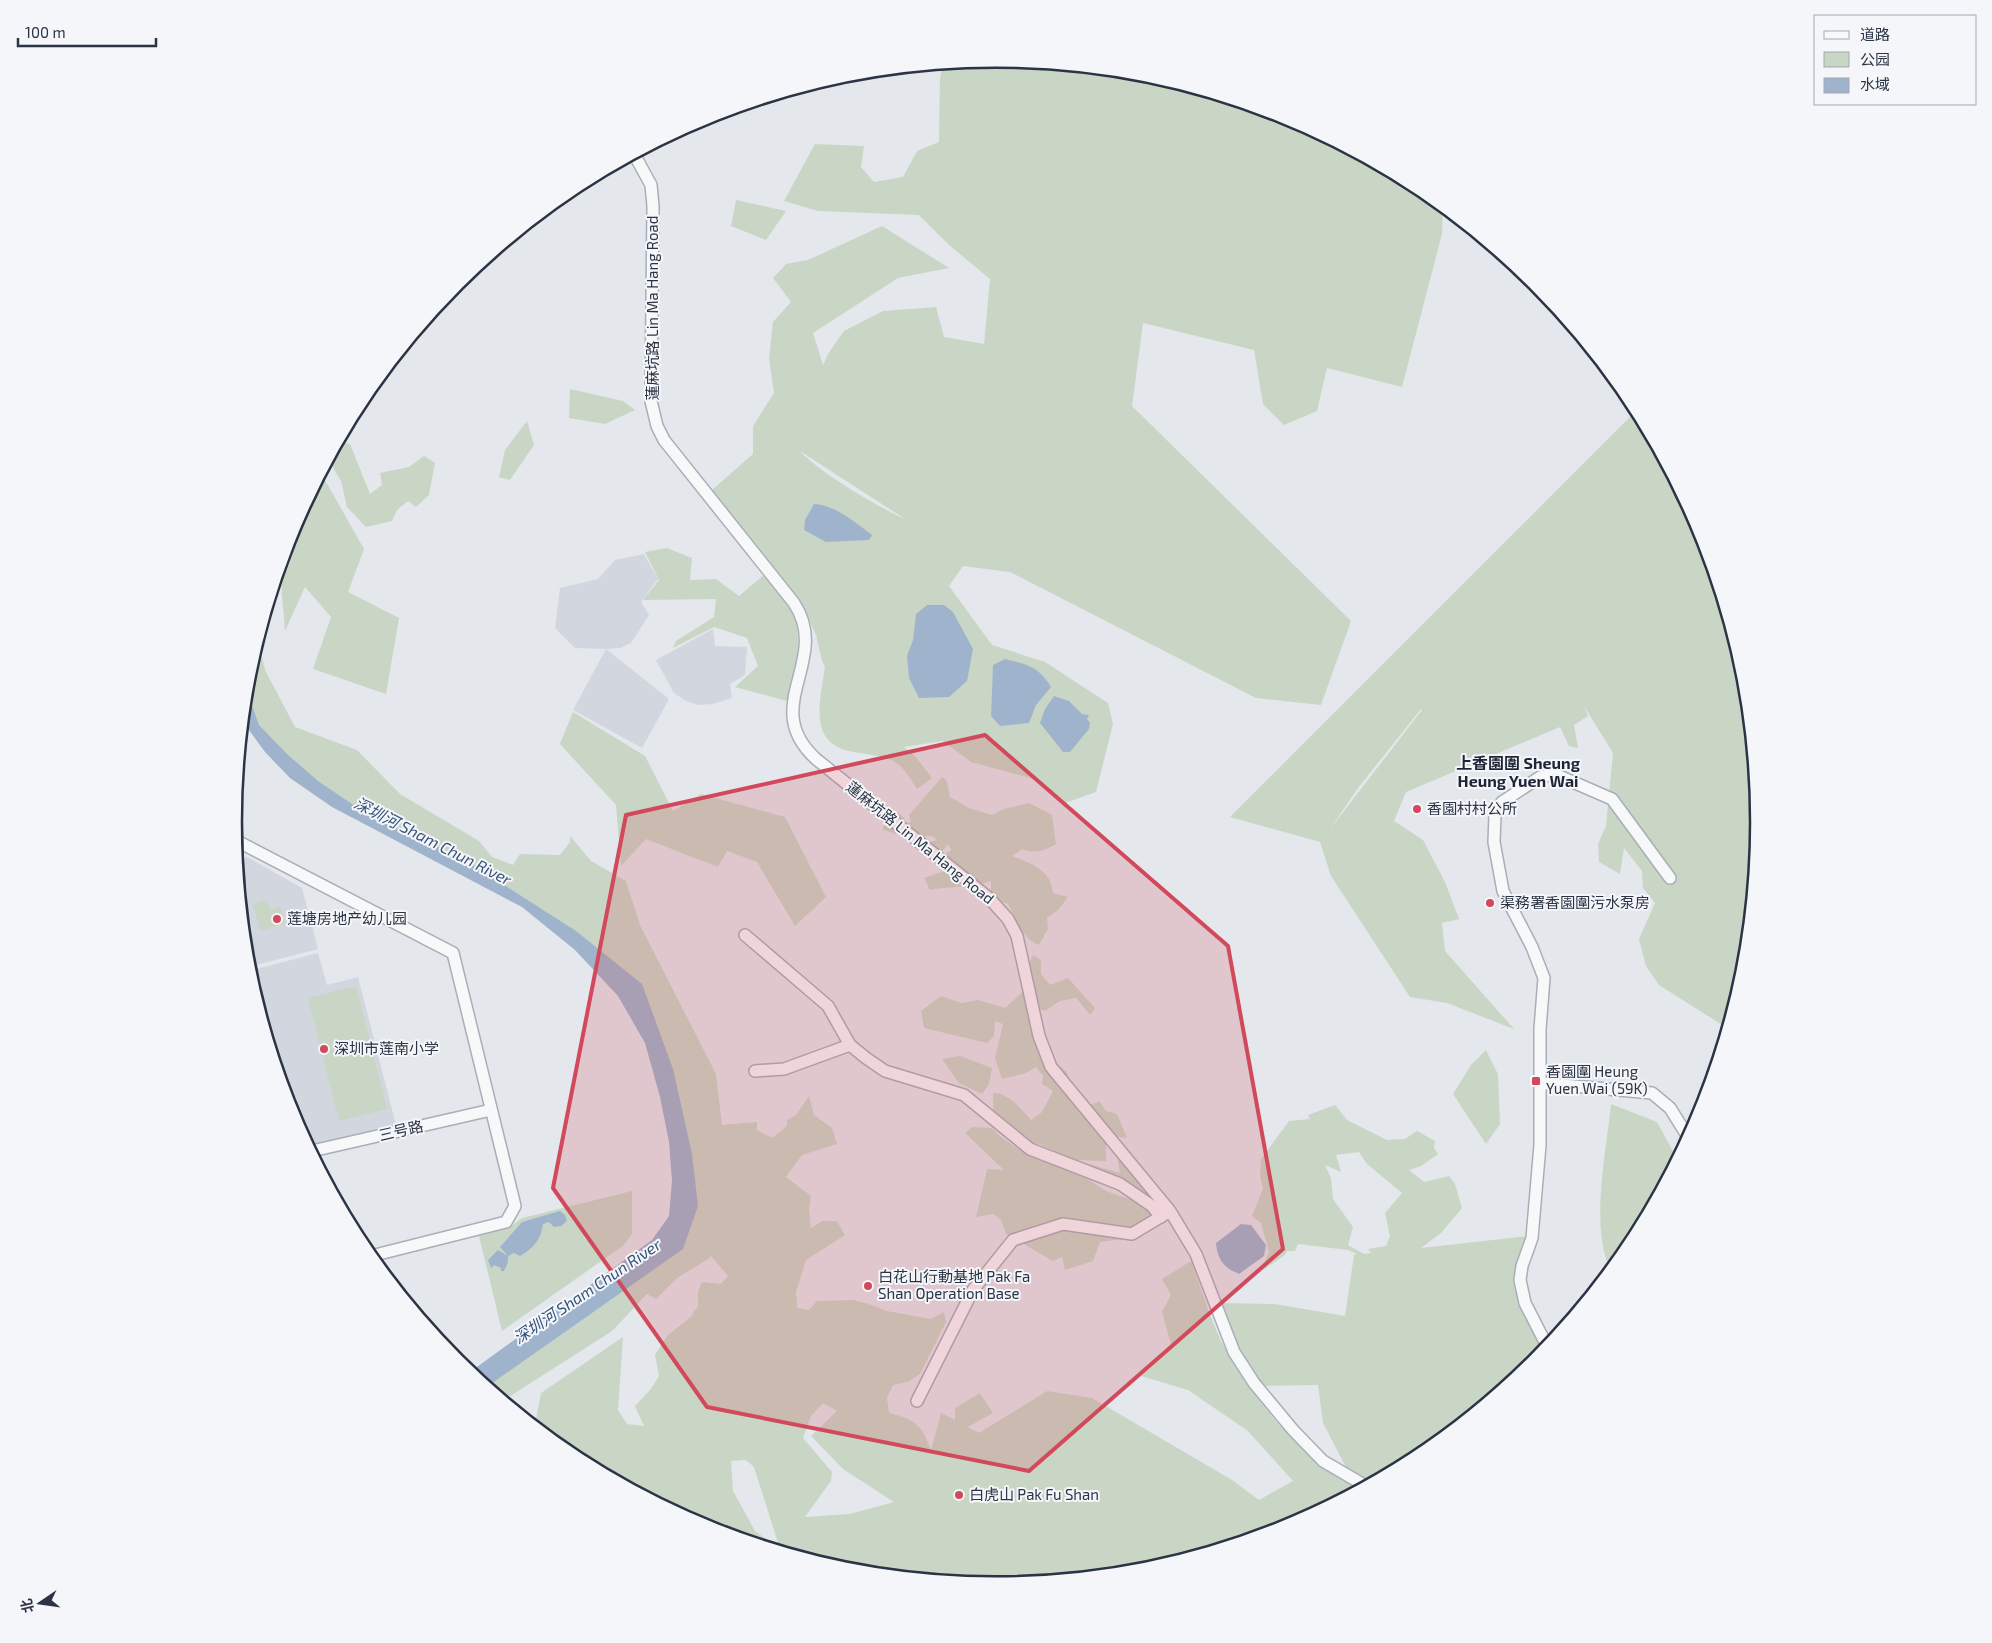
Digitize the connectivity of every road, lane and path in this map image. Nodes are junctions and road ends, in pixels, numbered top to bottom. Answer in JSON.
{"nodes":[{"id":1,"x":637,"y":159,"type":"edge"},
{"id":2,"x":243,"y":844,"type":"edge"},
{"id":3,"x":1670,"y":878,"type":"dead end"},
{"id":4,"x":745,"y":935,"type":"dead end"},
{"id":5,"x":850,"y":1045,"type":"junction"},
{"id":6,"x":755,"y":1071,"type":"dead end"},
{"id":7,"x":1540,"y":1083,"type":"junction"},
{"id":8,"x":491,"y":1110,"type":"junction"},
{"id":9,"x":1684,"y":1130,"type":"edge"},
{"id":10,"x":318,"y":1150,"type":"edge"},
{"id":11,"x":1166,"y":1214,"type":"junction"},
{"id":12,"x":379,"y":1254,"type":"edge"},
{"id":13,"x":1544,"y":1339,"type":"edge"},
{"id":14,"x":917,"y":1401,"type":"dead end"},
{"id":15,"x":1359,"y":1482,"type":"edge"}],
"edges":[{"from":1,"to":11,"type":"street","name":"蓮麻坑路 Lin Ma Hang Road"},
{"from":2,"to":8,"type":"street"},
{"from":3,"to":7,"type":"street"},
{"from":4,"to":5,"type":"street"},
{"from":5,"to":6,"type":"street"},
{"from":5,"to":11,"type":"street"},
{"from":7,"to":9,"type":"street"},
{"from":7,"to":13,"type":"street"},
{"from":8,"to":10,"type":"street","name":"三号路"},
{"from":8,"to":12,"type":"street"},
{"from":11,"to":14,"type":"street"},
{"from":11,"to":15,"type":"street","name":"蓮麻坑路 Lin Ma Hang Road"}]}
